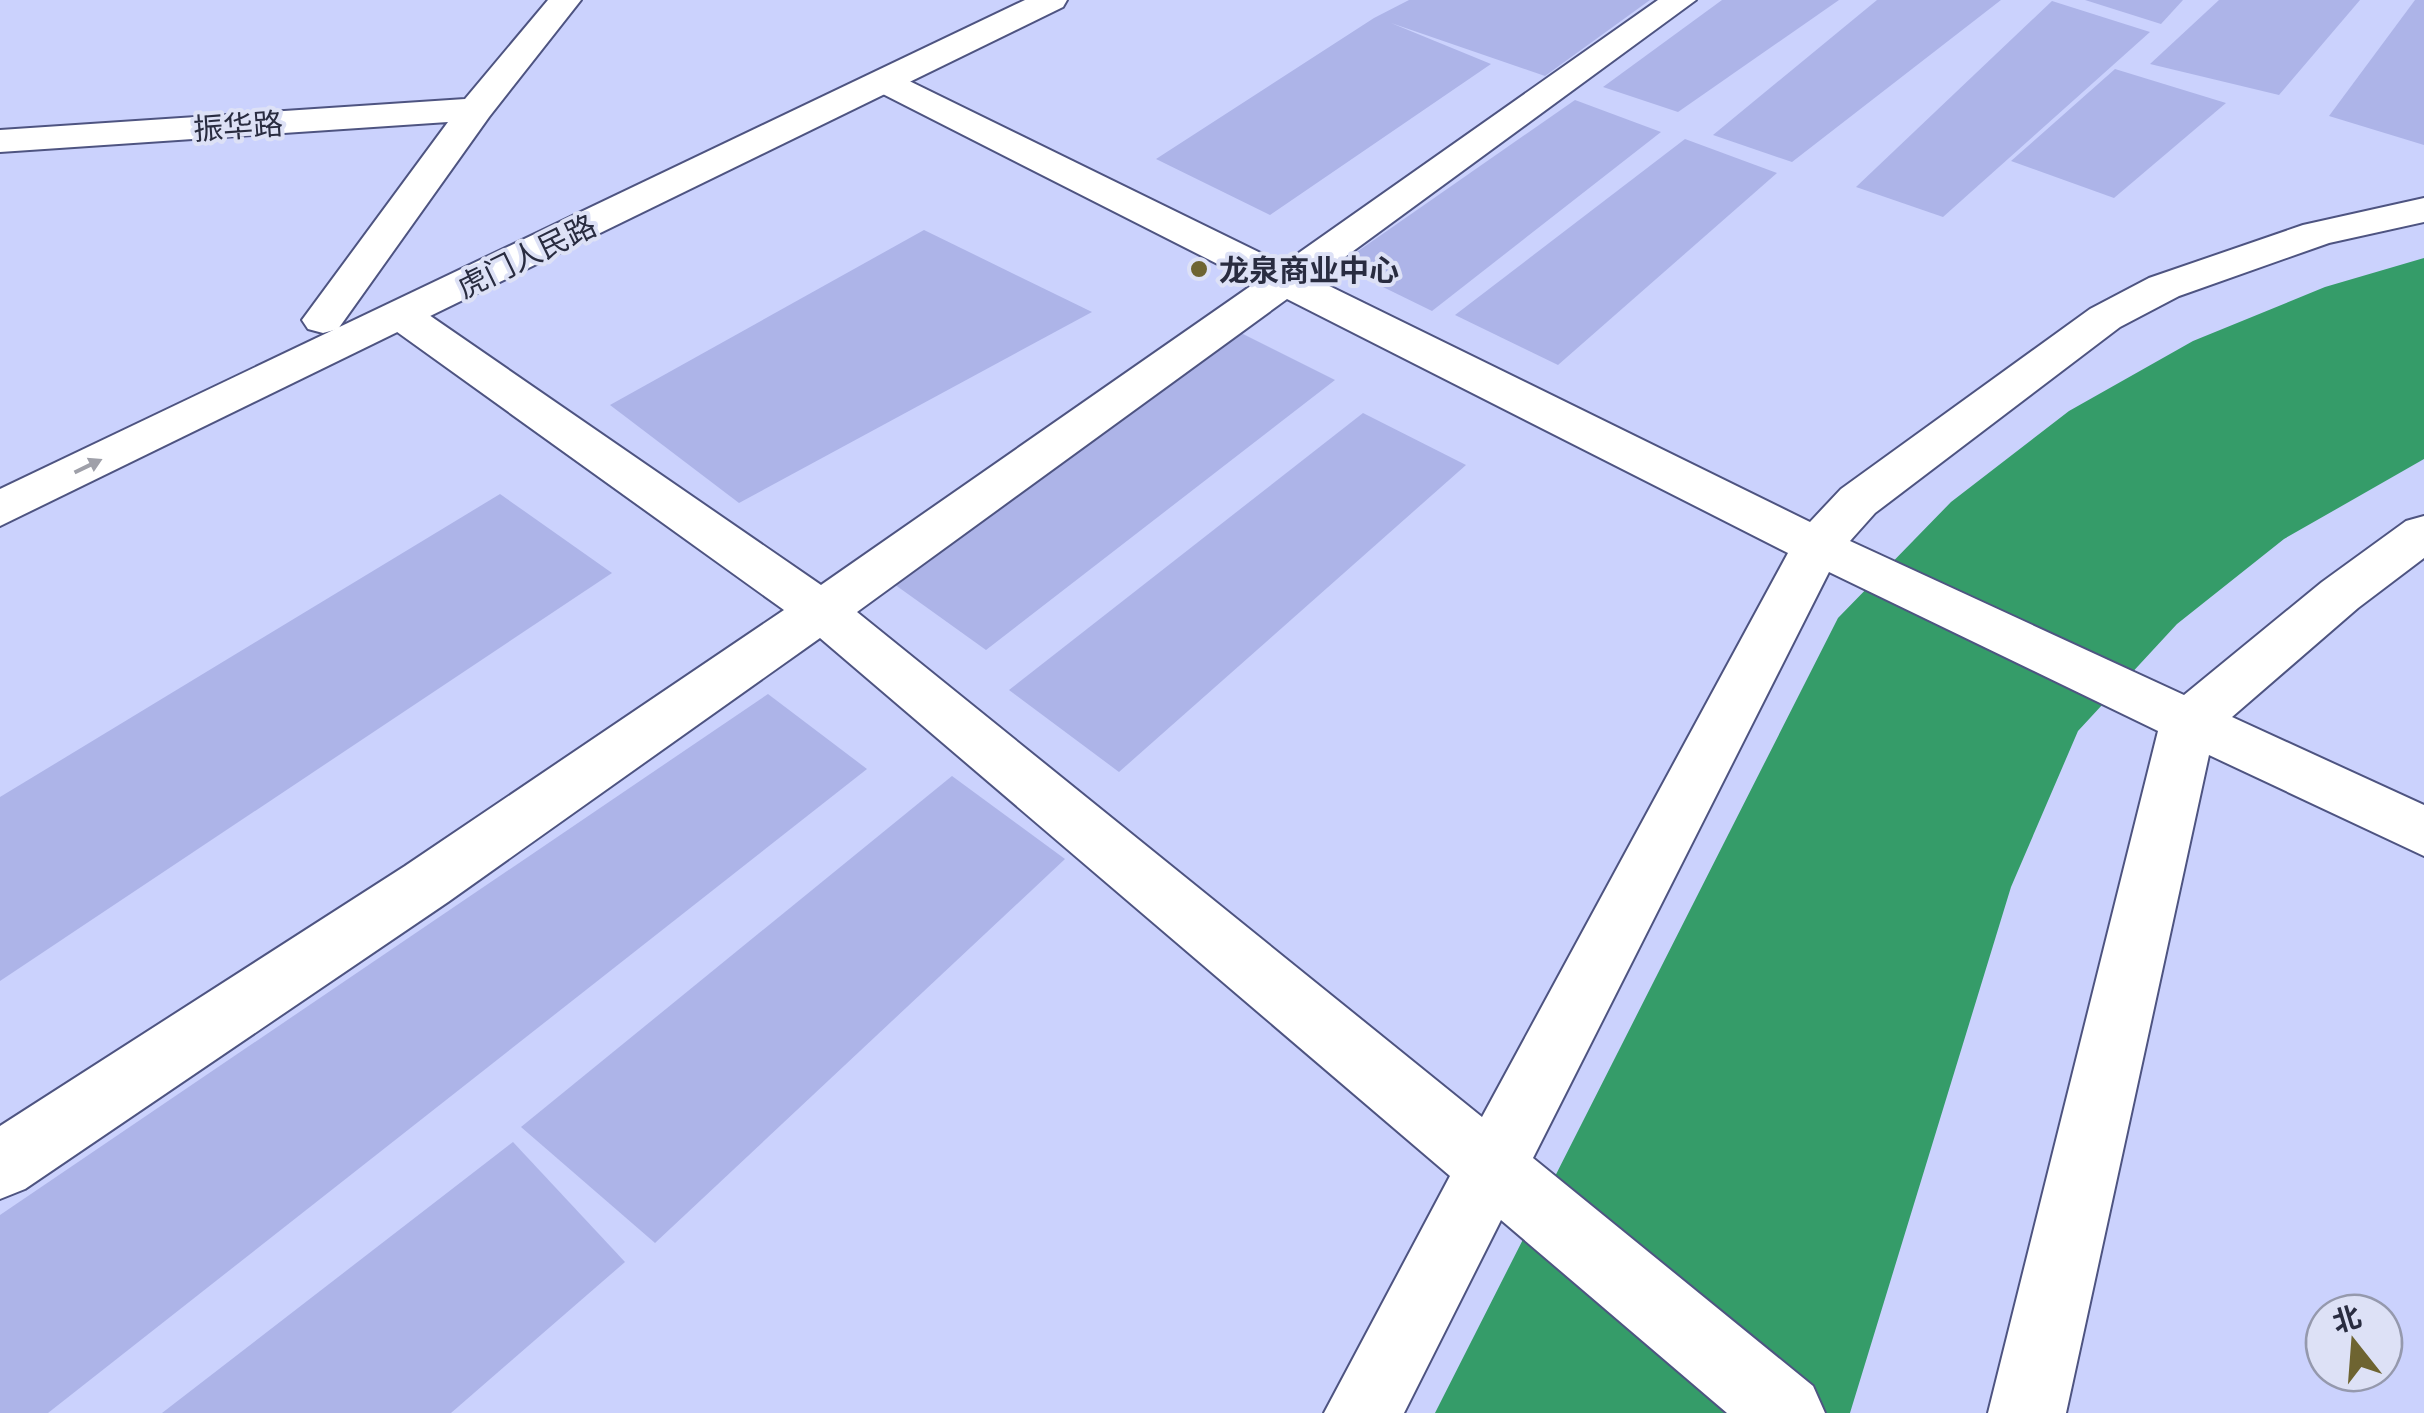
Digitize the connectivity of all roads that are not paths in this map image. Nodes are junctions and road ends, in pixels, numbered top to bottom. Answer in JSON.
{"nodes":[{"id":1,"x":565,"y":0,"type":"edge"},
{"id":2,"x":1002,"y":0,"type":"edge"},
{"id":3,"x":1051,"y":0,"type":"edge"},
{"id":4,"x":1680,"y":0,"type":"edge"},
{"id":5,"x":883,"y":81,"type":"junction"},
{"id":6,"x":476,"y":109,"type":"junction"},
{"id":7,"x":0,"y":140,"type":"edge"},
{"id":8,"x":2424,"y":210,"type":"edge"},
{"id":9,"x":1285,"y":280,"type":"junction"},
{"id":10,"x":400,"y":315,"type":"junction"},
{"id":11,"x":323,"y":320,"type":"junction"},
{"id":12,"x":0,"y":472,"type":"edge"},
{"id":13,"x":0,"y":509,"type":"edge"},
{"id":14,"x":2424,"y":533,"type":"edge"},
{"id":15,"x":1817,"y":546,"type":"junction"},
{"id":16,"x":823,"y":612,"type":"junction"},
{"id":17,"x":2188,"y":723,"type":"junction"},
{"id":18,"x":2424,"y":832,"type":"edge"},
{"id":19,"x":0,"y":1165,"type":"edge"},
{"id":20,"x":1493,"y":1170,"type":"junction"},
{"id":21,"x":1362,"y":1413,"type":"edge"},
{"id":22,"x":1786,"y":1413,"type":"edge"},
{"id":23,"x":2027,"y":1413,"type":"edge"}],
"edges":[{"from":1,"to":6,"type":"street"},
{"from":2,"to":11,"type":"street","name":"虎门人民路"},
{"from":3,"to":5,"type":"street","name":"虎门人民路"},
{"from":4,"to":9,"type":"street"},
{"from":5,"to":9,"type":"street"},
{"from":5,"to":10,"type":"street","name":"虎门人民路"},
{"from":6,"to":7,"type":"street","name":"振华路"},
{"from":6,"to":11,"type":"street"},
{"from":8,"to":15,"type":"street"},
{"from":9,"to":15,"type":"street"},
{"from":9,"to":16,"type":"street"},
{"from":13,"to":10,"type":"street","name":"虎门人民路","one_way":true},
{"from":10,"to":16,"type":"street"},
{"from":11,"to":12,"type":"street","name":"虎门人民路"},
{"from":14,"to":17,"type":"street"},
{"from":15,"to":17,"type":"street"},
{"from":15,"to":20,"type":"street"},
{"from":16,"to":19,"type":"street"},
{"from":16,"to":20,"type":"street"},
{"from":17,"to":18,"type":"street"},
{"from":17,"to":23,"type":"street"},
{"from":20,"to":21,"type":"street"},
{"from":20,"to":22,"type":"street"}]}
